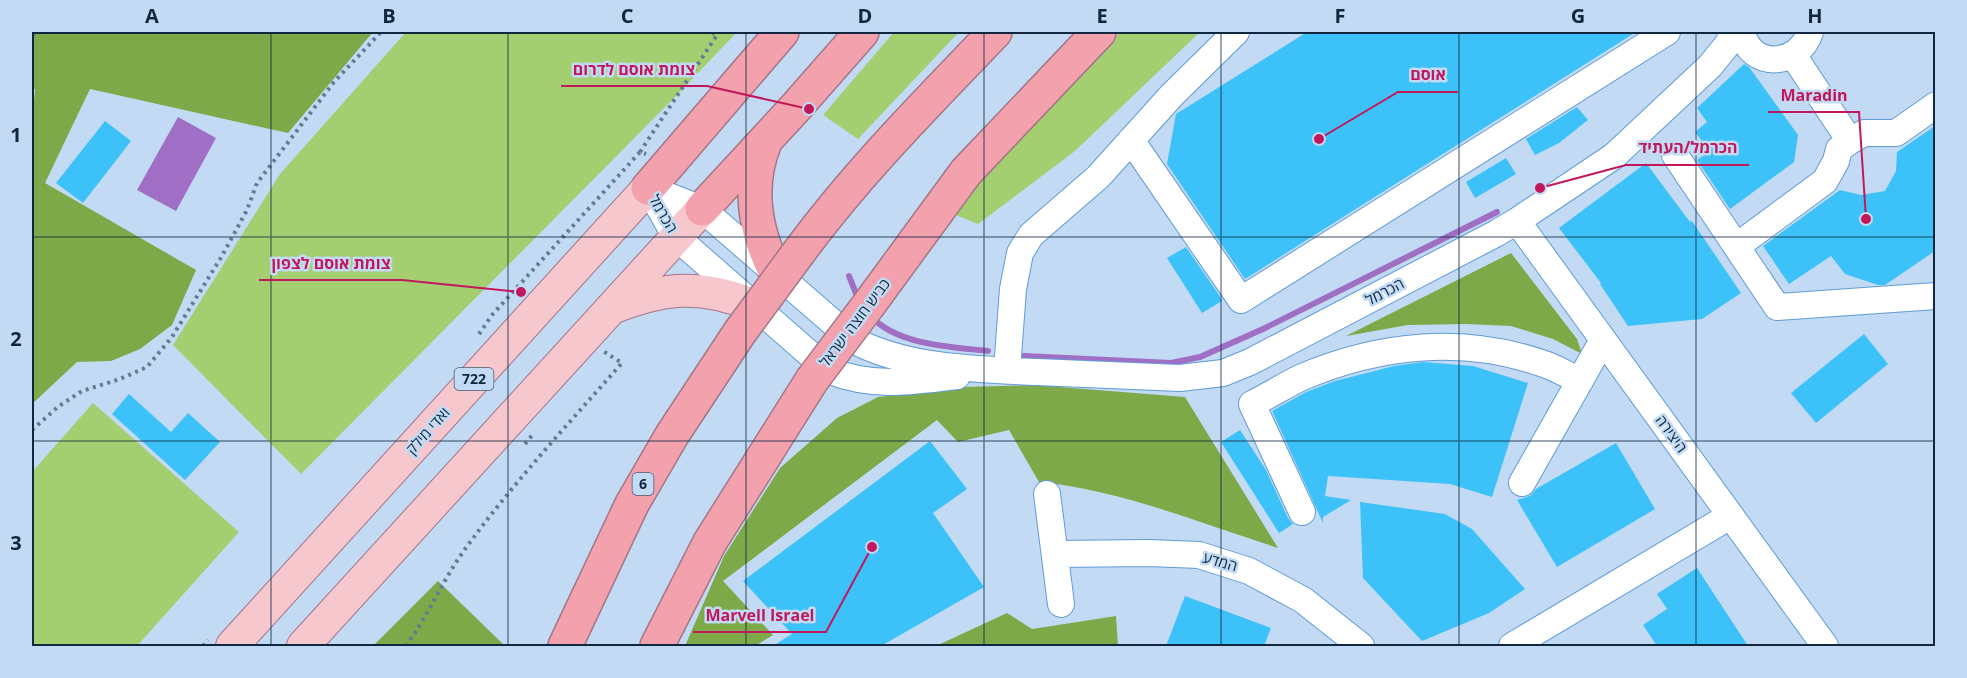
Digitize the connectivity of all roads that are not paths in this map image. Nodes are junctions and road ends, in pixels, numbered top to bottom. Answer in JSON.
{"nodes":[{"id":1,"x":782,"y":32,"type":"edge"},
{"id":2,"x":862,"y":32,"type":"edge"},
{"id":3,"x":995,"y":32,"type":"edge"},
{"id":4,"x":1099,"y":32,"type":"edge"},
{"id":5,"x":1236,"y":32,"type":"edge"},
{"id":6,"x":1667,"y":32,"type":"edge"},
{"id":7,"x":1734,"y":32,"type":"edge"},
{"id":8,"x":1742,"y":32,"type":"edge"},
{"id":9,"x":1810,"y":32,"type":"edge"},
{"id":10,"x":1758,"y":55,"type":"junction"},
{"id":11,"x":1793,"y":56,"type":"junction"},
{"id":12,"x":1710,"y":66,"type":"junction"},
{"id":13,"x":1935,"y":105,"type":"edge"},
{"id":14,"x":767,"y":138,"type":"junction"},
{"id":15,"x":1131,"y":140,"type":"junction"},
{"id":16,"x":1850,"y":141,"type":"junction"},
{"id":17,"x":1675,"y":155,"type":"dead end"},
{"id":18,"x":648,"y":188,"type":"junction"},
{"id":19,"x":702,"y":208,"type":"junction"},
{"id":20,"x":1517,"y":220,"type":"junction"},
{"id":21,"x":676,"y":237,"type":"junction"},
{"id":22,"x":1737,"y":246,"type":"junction"},
{"id":23,"x":787,"y":263,"type":"junction"},
{"id":24,"x":1935,"y":296,"type":"edge"},
{"id":25,"x":609,"y":310,"type":"junction"},
{"id":26,"x":747,"y":319,"type":"junction"},
{"id":27,"x":1603,"y":340,"type":"junction"},
{"id":28,"x":1007,"y":370,"type":"junction"},
{"id":29,"x":1580,"y":381,"type":"junction"},
{"id":30,"x":1522,"y":483,"type":"dead end"},
{"id":31,"x":1047,"y":494,"type":"dead end"},
{"id":32,"x":1302,"y":512,"type":"dead end"},
{"id":33,"x":1730,"y":516,"type":"junction"},
{"id":34,"x":1055,"y":554,"type":"junction"},
{"id":35,"x":1061,"y":604,"type":"dead end"},
{"id":36,"x":232,"y":646,"type":"edge"},
{"id":37,"x":303,"y":646,"type":"edge"},
{"id":38,"x":565,"y":646,"type":"edge"},
{"id":39,"x":657,"y":646,"type":"edge"},
{"id":40,"x":1361,"y":646,"type":"edge"},
{"id":41,"x":1512,"y":646,"type":"edge"},
{"id":42,"x":1825,"y":646,"type":"edge"}],
"edges":[{"from":1,"to":18,"type":"highway"},
{"from":2,"to":14,"type":"highway"},
{"from":3,"to":23,"type":"highway","number":"6"},
{"from":4,"to":39,"type":"highway","name":"כביש חוצה ישראל","bridge":true},
{"from":5,"to":15,"type":"street"},
{"from":6,"to":15,"type":"street"},
{"from":7,"to":12,"type":"street","name":"הכרמל"},
{"from":8,"to":10,"type":"street"},
{"from":9,"to":11,"type":"street"},
{"from":10,"to":11,"type":"street","name":"הכרמל"},
{"from":10,"to":12,"type":"street","name":"הכרמל"},
{"from":11,"to":16,"type":"street"},
{"from":12,"to":20,"type":"street","name":"הכרמל"},
{"from":13,"to":16,"type":"street"},
{"from":14,"to":19,"type":"highway"},
{"from":14,"to":23,"type":"highway"},
{"from":15,"to":28,"type":"street"},
{"from":16,"to":22,"type":"street"},
{"from":17,"to":22,"type":"street"},
{"from":18,"to":19,"type":"street","name":"הכרמל"},
{"from":18,"to":21,"type":"street","name":"הכרמל"},
{"from":18,"to":36,"type":"main road","name":"ואדי מילק","number":"722"},
{"from":19,"to":21,"type":"main road"},
{"from":19,"to":23,"type":"street","name":"הכרמל"},
{"from":20,"to":27,"type":"street","name":"היצירה"},
{"from":20,"to":28,"type":"street","name":"הכרמל"},
{"from":21,"to":25,"type":"main road"},
{"from":21,"to":26,"type":"street","name":"הכרמל"},
{"from":22,"to":24,"type":"street"},
{"from":23,"to":26,"type":"highway","number":"6","bridge":true},
{"from":23,"to":28,"type":"street","name":"הכרמל"},
{"from":25,"to":26,"type":"main road"},
{"from":25,"to":37,"type":"main road"},
{"from":26,"to":28,"type":"street","name":"הכרמל"},
{"from":26,"to":38,"type":"highway","number":"6"},
{"from":27,"to":29,"type":"street"},
{"from":27,"to":33,"type":"street","name":"היצירה"},
{"from":29,"to":30,"type":"street"},
{"from":29,"to":32,"type":"street"},
{"from":31,"to":34,"type":"street"},
{"from":33,"to":41,"type":"street"},
{"from":33,"to":42,"type":"street","name":"היצירה"},
{"from":34,"to":35,"type":"street"},
{"from":34,"to":40,"type":"street","name":"המדע"}]}
